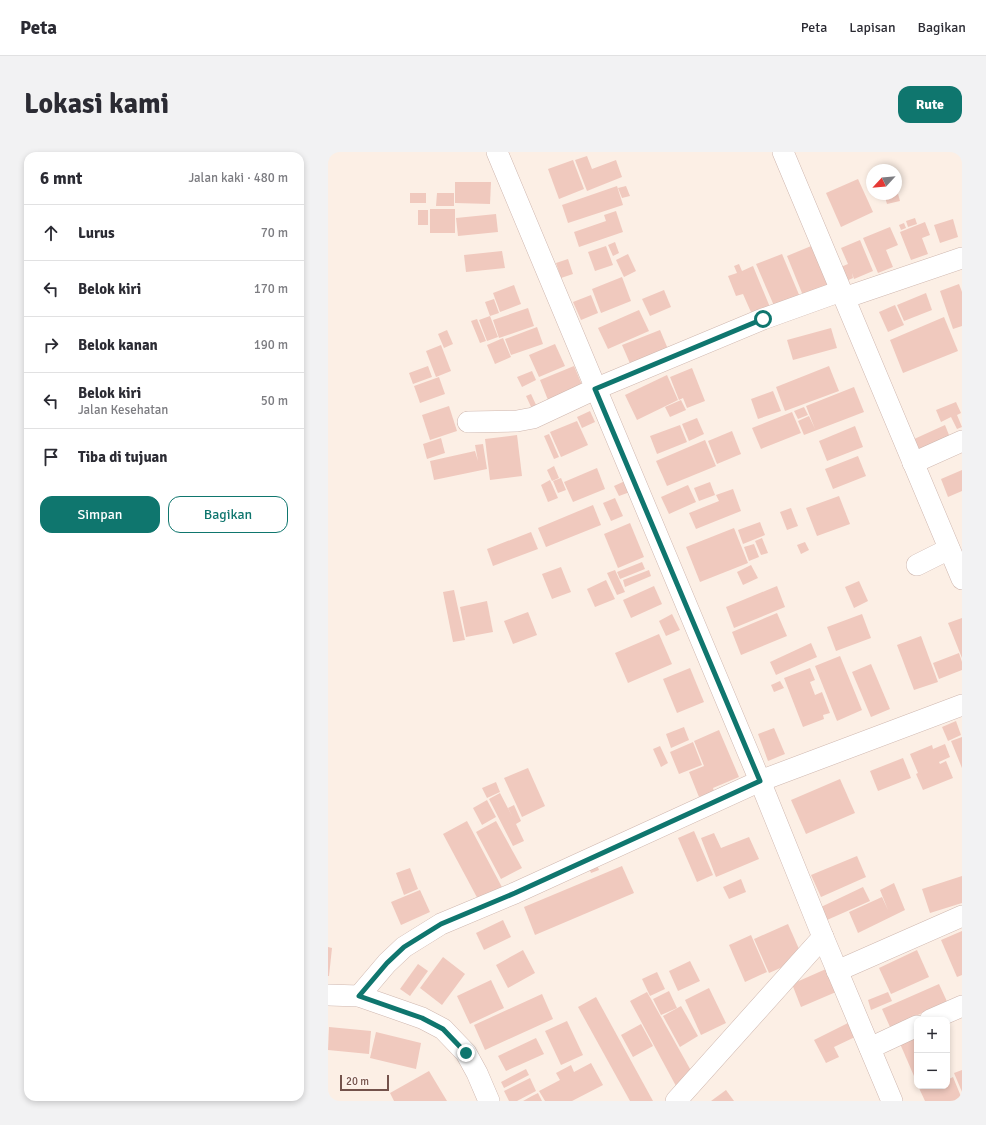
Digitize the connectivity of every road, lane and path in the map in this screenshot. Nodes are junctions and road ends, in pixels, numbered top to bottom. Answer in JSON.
{"nodes":[{"id":1,"x":497,"y":152,"type":"edge"},
{"id":2,"x":783,"y":152,"type":"edge"},
{"id":3,"x":962,"y":258,"type":"edge"},
{"id":4,"x":842,"y":294,"type":"junction"},
{"id":5,"x":595,"y":389,"type":"junction"},
{"id":6,"x":468,"y":422,"type":"dead end"},
{"id":7,"x":962,"y":441,"type":"edge"},
{"id":8,"x":913,"y":464,"type":"junction"},
{"id":9,"x":949,"y":549,"type":"junction"},
{"id":10,"x":916,"y":565,"type":"dead end"},
{"id":11,"x":962,"y":580,"type":"edge"},
{"id":12,"x":962,"y":704,"type":"edge"},
{"id":13,"x":760,"y":781,"type":"junction"},
{"id":14,"x":962,"y":916,"type":"edge"},
{"id":15,"x":823,"y":937,"type":"junction"},
{"id":16,"x":837,"y":971,"type":"junction"},
{"id":17,"x":328,"y":996,"type":"edge"},
{"id":18,"x":359,"y":996,"type":"junction"},
{"id":19,"x":962,"y":1006,"type":"edge"},
{"id":20,"x":937,"y":1017,"type":"edge"},
{"id":21,"x":914,"y":1027,"type":"edge"},
{"id":22,"x":870,"y":1048,"type":"junction"},
{"id":23,"x":489,"y":1101,"type":"edge"},
{"id":24,"x":676,"y":1101,"type":"edge"},
{"id":25,"x":892,"y":1101,"type":"edge"}],
"edges":[{"from":1,"to":5,"type":"street"},
{"from":2,"to":4,"type":"street"},
{"from":3,"to":4,"type":"street"},
{"from":4,"to":5,"type":"street"},
{"from":4,"to":8,"type":"street"},
{"from":5,"to":6,"type":"street"},
{"from":5,"to":13,"type":"street"},
{"from":7,"to":8,"type":"street"},
{"from":8,"to":9,"type":"street"},
{"from":9,"to":10,"type":"street"},
{"from":9,"to":11,"type":"street"},
{"from":12,"to":13,"type":"street"},
{"from":13,"to":15,"type":"street"},
{"from":13,"to":18,"type":"street"},
{"from":14,"to":16,"type":"street"},
{"from":15,"to":16,"type":"street"},
{"from":15,"to":24,"type":"street"},
{"from":16,"to":22,"type":"street"},
{"from":17,"to":18,"type":"street"},
{"from":18,"to":23,"type":"street"},
{"from":19,"to":20,"type":"street"},
{"from":21,"to":22,"type":"street"},
{"from":22,"to":25,"type":"street"}]}
